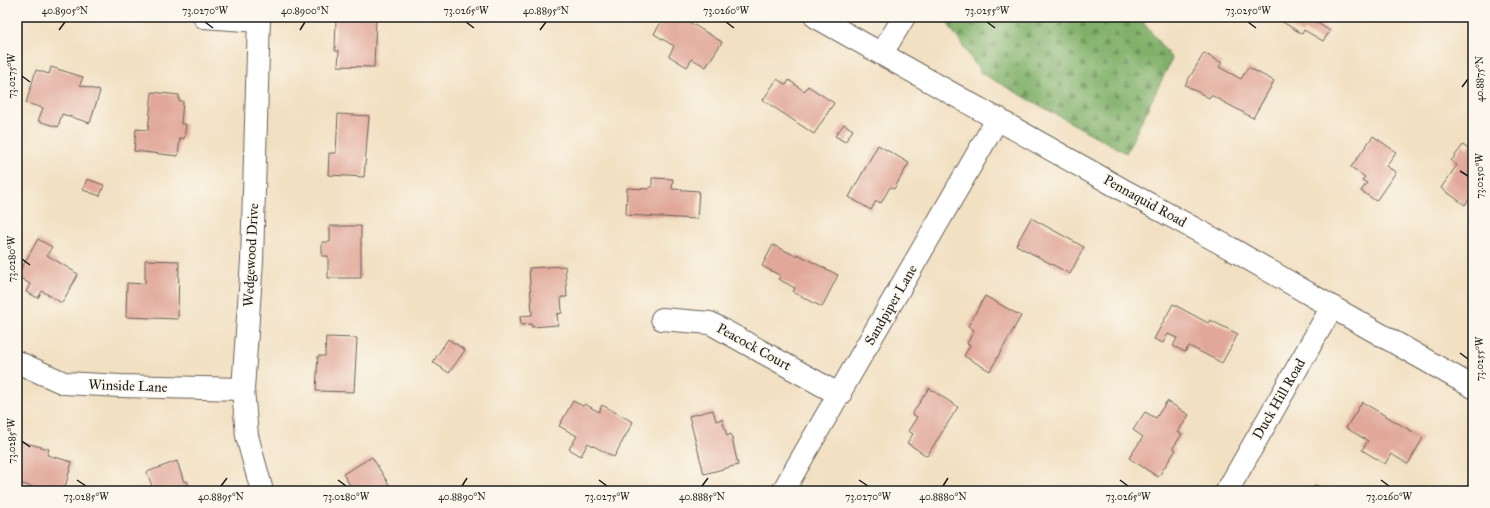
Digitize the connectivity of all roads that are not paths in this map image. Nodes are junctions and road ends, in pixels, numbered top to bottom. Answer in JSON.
{"nodes":[{"id":1,"x":204,"y":17,"type":"edge"},
{"id":2,"x":816,"y":17,"type":"edge"},
{"id":3,"x":904,"y":17,"type":"edge"},
{"id":4,"x":259,"y":19,"type":"edge"},
{"id":5,"x":882,"y":53,"type":"junction"},
{"id":6,"x":998,"y":118,"type":"junction"},
{"id":7,"x":1332,"y":308,"type":"junction"},
{"id":8,"x":662,"y":319,"type":"dead end"},
{"id":9,"x":17,"y":362,"type":"edge"},
{"id":10,"x":1473,"y":387,"type":"edge"},
{"id":11,"x":243,"y":389,"type":"junction"},
{"id":12,"x":840,"y":394,"type":"junction"},
{"id":13,"x":262,"y":491,"type":"edge"},
{"id":14,"x":783,"y":491,"type":"edge"},
{"id":15,"x":1226,"y":491,"type":"edge"}],
"edges":[{"from":1,"to":4,"type":"street"},
{"from":2,"to":5,"type":"street","name":"Pennaquid Road"},
{"from":3,"to":5,"type":"street"},
{"from":4,"to":11,"type":"street","name":"Wedgewood Drive"},
{"from":5,"to":6,"type":"street","name":"Pennaquid Road"},
{"from":6,"to":7,"type":"street","name":"Pennaquid Road"},
{"from":6,"to":12,"type":"street","name":"Sandpiper Lane"},
{"from":7,"to":10,"type":"street","name":"Pennaquid Road"},
{"from":7,"to":15,"type":"street","name":"Duck Hill Road"},
{"from":8,"to":12,"type":"street","name":"Peacock Court"},
{"from":9,"to":11,"type":"street","name":"Winside Lane"},
{"from":11,"to":13,"type":"street","name":"Wedgewood Drive"},
{"from":12,"to":14,"type":"street","name":"Sandpiper Lane"}]}
